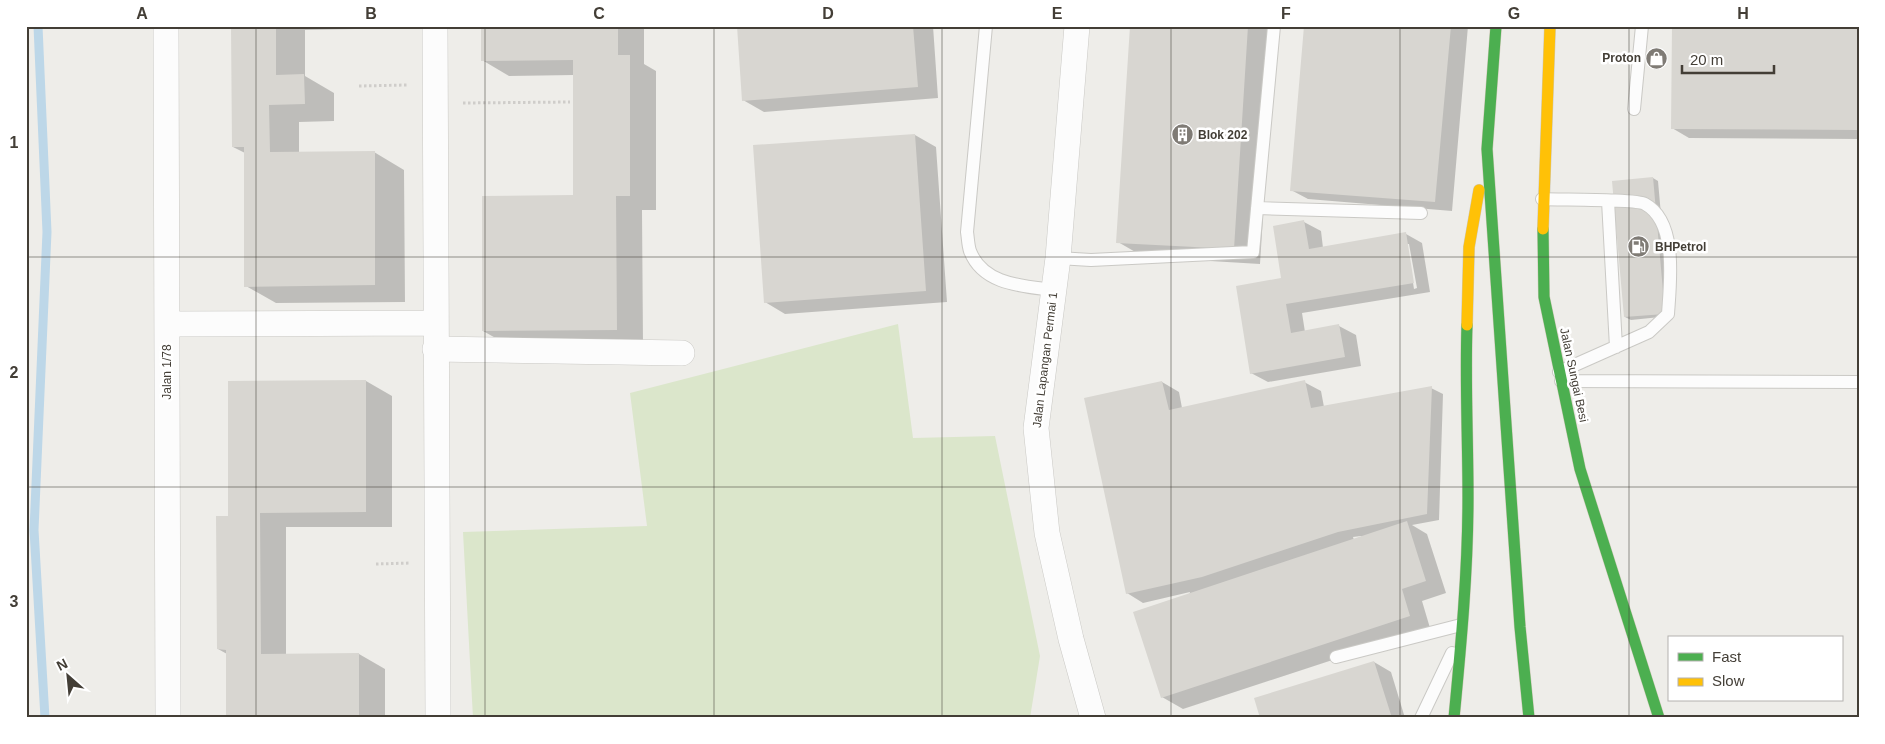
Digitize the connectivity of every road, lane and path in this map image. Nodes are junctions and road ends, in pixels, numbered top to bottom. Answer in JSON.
{"nodes":[{"id":1,"x":166,"y":26,"type":"edge"},
{"id":2,"x":435,"y":26,"type":"edge"},
{"id":3,"x":986,"y":26,"type":"edge"},
{"id":4,"x":1077,"y":26,"type":"edge"},
{"id":5,"x":1274,"y":26,"type":"edge"},
{"id":6,"x":1496,"y":26,"type":"edge"},
{"id":7,"x":1550,"y":26,"type":"edge"},
{"id":8,"x":1642,"y":26,"type":"edge"},
{"id":9,"x":359,"y":86,"type":"dead end"},
{"id":10,"x":435,"y":94,"type":"junction"},
{"id":11,"x":570,"y":102,"type":"dead end"},
{"id":12,"x":1634,"y":108,"type":"dead end"},
{"id":13,"x":1487,"y":149,"type":"junction"},
{"id":14,"x":1542,"y":199,"type":"junction"},
{"id":15,"x":1608,"y":201,"type":"junction"},
{"id":16,"x":1257,"y":208,"type":"junction"},
{"id":17,"x":1421,"y":213,"type":"dead end"},
{"id":18,"x":1058,"y":258,"type":"junction"},
{"id":19,"x":1053,"y":290,"type":"junction"},
{"id":20,"x":435,"y":323,"type":"junction"},
{"id":21,"x":167,"y":324,"type":"junction"},
{"id":22,"x":1616,"y":347,"type":"junction"},
{"id":23,"x":435,"y":349,"type":"junction"},
{"id":24,"x":682,"y":353,"type":"dead end"},
{"id":25,"x":1560,"y":377,"type":"junction"},
{"id":26,"x":1859,"y":382,"type":"edge"},
{"id":27,"x":436,"y":562,"type":"junction"},
{"id":28,"x":376,"y":564,"type":"dead end"},
{"id":29,"x":1516,"y":578,"type":"junction"},
{"id":30,"x":1613,"y":578,"type":"junction"},
{"id":31,"x":1462,"y":630,"type":"junction"},
{"id":32,"x":1336,"y":657,"type":"dead end"},
{"id":33,"x":1632,"y":673,"type":"dead end"},
{"id":34,"x":1540,"y":708,"type":"dead end"},
{"id":35,"x":168,"y":718,"type":"edge"},
{"id":36,"x":438,"y":718,"type":"edge"},
{"id":37,"x":1093,"y":718,"type":"edge"},
{"id":38,"x":1421,"y":718,"type":"edge"},
{"id":39,"x":1454,"y":718,"type":"edge"},
{"id":40,"x":1529,"y":718,"type":"edge"},
{"id":41,"x":1659,"y":718,"type":"edge"}],
"edges":[{"from":1,"to":21,"type":"street","name":"Jalan 1/78"},
{"from":2,"to":10,"type":"street"},
{"from":3,"to":19,"type":"lane"},
{"from":4,"to":18,"type":"street","name":"Jalan Lapangan Permai 1"},
{"from":5,"to":16,"type":"lane"},
{"from":6,"to":13,"type":"main road"},
{"from":7,"to":14,"type":"main road","name":"Jalan Sungai Besi"},
{"from":8,"to":12,"type":"lane"},
{"from":9,"to":10,"type":"path"},
{"from":10,"to":11,"type":"path"},
{"from":10,"to":20,"type":"street"},
{"from":13,"to":29,"type":"main road"},
{"from":13,"to":31,"type":"main road"},
{"from":14,"to":15,"type":"lane"},
{"from":14,"to":25,"type":"main road","name":"Jalan Sungai Besi"},
{"from":15,"to":22,"type":"lane"},
{"from":15,"to":22,"type":"lane"},
{"from":16,"to":17,"type":"lane"},
{"from":16,"to":18,"type":"lane"},
{"from":18,"to":19,"type":"street","name":"Jalan Lapangan Permai 1"},
{"from":19,"to":37,"type":"street","name":"Jalan Lapangan Permai 1"},
{"from":20,"to":21,"type":"street"},
{"from":20,"to":23,"type":"street"},
{"from":21,"to":35,"type":"street","name":"Jalan 1/78"},
{"from":22,"to":25,"type":"lane"},
{"from":23,"to":24,"type":"street"},
{"from":23,"to":27,"type":"street"},
{"from":25,"to":26,"type":"lane"},
{"from":25,"to":30,"type":"main road","name":"Jalan Sungai Besi"},
{"from":27,"to":28,"type":"path"},
{"from":27,"to":36,"type":"street"},
{"from":29,"to":34,"type":"main road"},
{"from":29,"to":40,"type":"main road"},
{"from":30,"to":33,"type":"main road"},
{"from":30,"to":41,"type":"main road","name":"Jalan Sungai Besi"},
{"from":31,"to":32,"type":"lane"},
{"from":31,"to":38,"type":"lane"},
{"from":31,"to":39,"type":"main road"}]}
